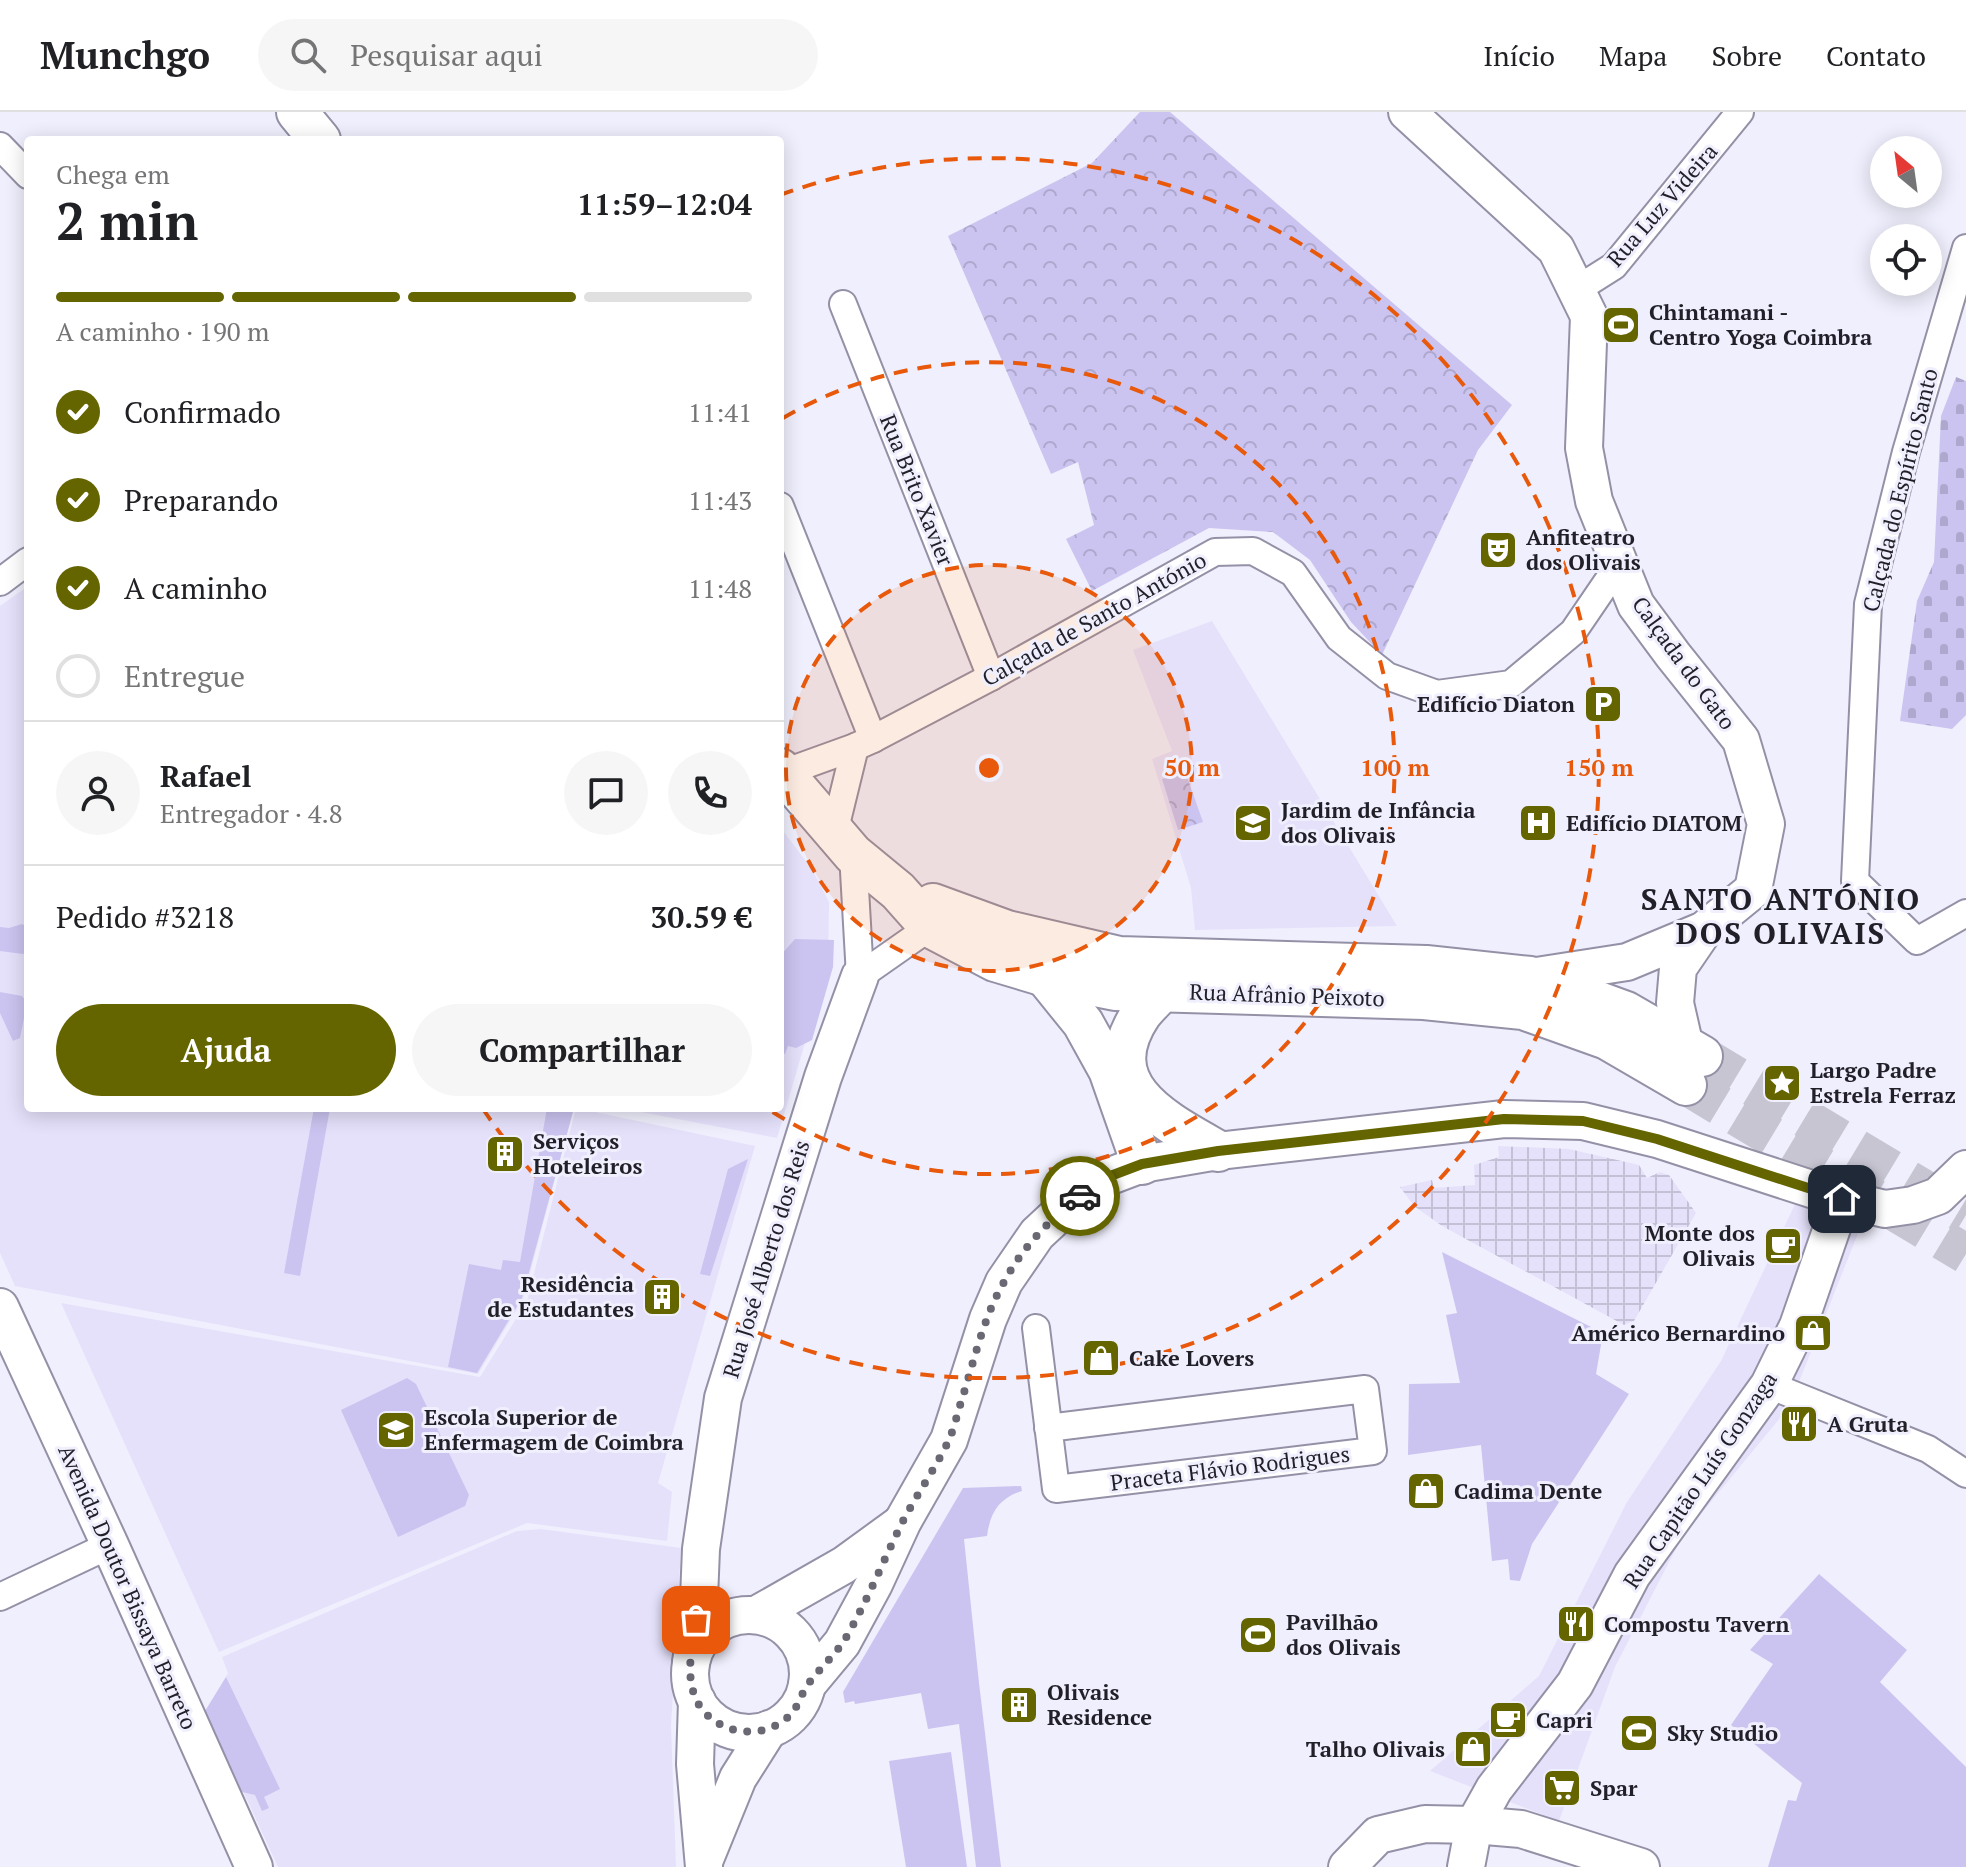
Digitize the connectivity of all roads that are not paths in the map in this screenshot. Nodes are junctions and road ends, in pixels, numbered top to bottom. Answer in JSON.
{"nodes":[{"id":1,"x":297,"y":112,"type":"edge"},
{"id":2,"x":1407,"y":112,"type":"edge"},
{"id":3,"x":1740,"y":112,"type":"edge"},
{"id":4,"x":317,"y":136,"type":"edge"},
{"id":5,"x":0,"y":146,"type":"edge"},
{"id":6,"x":24,"y":171,"type":"edge"},
{"id":7,"x":1966,"y":248,"type":"edge"},
{"id":8,"x":1576,"y":290,"type":"junction"},
{"id":9,"x":843,"y":304,"type":"dead end"},
{"id":10,"x":784,"y":517,"type":"edge"},
{"id":11,"x":1620,"y":563,"type":"junction"},
{"id":12,"x":24,"y":564,"type":"edge"},
{"id":13,"x":0,"y":582,"type":"edge"},
{"id":14,"x":991,"y":677,"type":"junction"},
{"id":15,"x":864,"y":743,"type":"junction"},
{"id":16,"x":784,"y":770,"type":"edge"},
{"id":17,"x":784,"y":773,"type":"edge"},
{"id":18,"x":844,"y":844,"type":"junction"},
{"id":19,"x":898,"y":891,"type":"junction"},
{"id":20,"x":1966,"y":913,"type":"edge"},
{"id":21,"x":930,"y":927,"type":"junction"},
{"id":22,"x":1704,"y":930,"type":"junction"},
{"id":23,"x":860,"y":976,"type":"junction"},
{"id":24,"x":1045,"y":976,"type":"junction"},
{"id":25,"x":1530,"y":977,"type":"junction"},
{"id":26,"x":1162,"y":991,"type":"junction"},
{"id":27,"x":1691,"y":1063,"type":"junction"},
{"id":28,"x":1218,"y":1151,"type":"junction"},
{"id":29,"x":1142,"y":1164,"type":"junction"},
{"id":30,"x":1966,"y":1169,"type":"edge"},
{"id":31,"x":1842,"y":1199,"type":"junction"},
{"id":32,"x":0,"y":1307,"type":"edge"},
{"id":33,"x":1036,"y":1328,"type":"dead end"},
{"id":34,"x":1769,"y":1385,"type":"junction"},
{"id":35,"x":1048,"y":1428,"type":"junction"},
{"id":36,"x":1966,"y":1474,"type":"edge"},
{"id":37,"x":903,"y":1521,"type":"junction"},
{"id":38,"x":110,"y":1545,"type":"junction"},
{"id":39,"x":701,"y":1549,"type":"junction"},
{"id":40,"x":0,"y":1597,"type":"edge"},
{"id":41,"x":746,"y":1615,"type":"junction"},
{"id":42,"x":691,"y":1663,"type":"junction"},
{"id":43,"x":807,"y":1685,"type":"junction"},
{"id":44,"x":697,"y":1701,"type":"junction"},
{"id":45,"x":769,"y":1729,"type":"junction"},
{"id":46,"x":1474,"y":1825,"type":"junction"},
{"id":47,"x":704,"y":1866,"type":"edge"},
{"id":48,"x":254,"y":1867,"type":"edge"},
{"id":49,"x":1347,"y":1867,"type":"edge"},
{"id":50,"x":1466,"y":1867,"type":"edge"},
{"id":51,"x":1641,"y":1867,"type":"edge"}],
"edges":[{"from":1,"to":4,"type":"main road"},
{"from":2,"to":8,"type":"street","name":"Calçada do Gato"},
{"from":3,"to":8,"type":"street","name":"Rua Luz Videira"},
{"from":5,"to":6,"type":"street"},
{"from":7,"to":20,"type":"street","name":"Calçada do Espírito Santo"},
{"from":8,"to":11,"type":"street","name":"Calçada do Gato"},
{"from":9,"to":14,"type":"street","name":"Rua Brito Xavier"},
{"from":10,"to":15,"type":"street"},
{"from":11,"to":14,"type":"street","name":"Calçada de Santo António"},
{"from":11,"to":22,"type":"street","name":"Calçada do Gato"},
{"from":12,"to":13,"type":"street"},
{"from":14,"to":15,"type":"street","name":"Calçada de Santo António"},
{"from":15,"to":16,"type":"street","name":"Calçada de Santo António"},
{"from":15,"to":18,"type":"street"},
{"from":17,"to":18,"type":"main road","name":"Rua Afrânio Peixoto"},
{"from":18,"to":19,"type":"main road","name":"Rua Afrânio Peixoto"},
{"from":18,"to":23,"type":"street","name":"Rua José Alberto dos Reis"},
{"from":19,"to":21,"type":"main road","name":"Rua Afrânio Peixoto"},
{"from":19,"to":25,"type":"main road","name":"Rua Afrânio Peixoto"},
{"from":21,"to":23,"type":"street"},
{"from":21,"to":24,"type":"main road","name":"Rua Afrânio Peixoto"},
{"from":22,"to":25,"type":"street","name":"Calçada do Gato"},
{"from":22,"to":27,"type":"street","name":"Calçada do Gato"},
{"from":23,"to":39,"type":"street","name":"Rua José Alberto dos Reis"},
{"from":24,"to":26,"type":"main road","name":"Rua Afrânio Peixoto"},
{"from":24,"to":29,"type":"main road"},
{"from":25,"to":27,"type":"main road","name":"Rua Afrânio Peixoto"},
{"from":26,"to":27,"type":"main road","name":"Rua Afrânio Peixoto"},
{"from":26,"to":28,"type":"main road"},
{"from":28,"to":29,"type":"street"},
{"from":28,"to":31,"type":"street"},
{"from":29,"to":37,"type":"street"},
{"from":30,"to":31,"type":"street"},
{"from":31,"to":34,"type":"street","name":"Rua Capitão Luís Gonzaga"},
{"from":32,"to":38,"type":"street","name":"Avenida Doutor Bissaya Barreto"},
{"from":33,"to":35,"type":"street","name":"Praceta Flávio Rodrigues"},
{"from":34,"to":36,"type":"street"},
{"from":34,"to":46,"type":"street","name":"Rua Capitão Luís Gonzaga"},
{"from":35,"to":35,"type":"street","name":"Praceta Flávio Rodrigues"},
{"from":37,"to":41,"type":"street"},
{"from":37,"to":43,"type":"street"},
{"from":38,"to":40,"type":"street"},
{"from":38,"to":48,"type":"street","name":"Avenida Doutor Bissaya Barreto"},
{"from":39,"to":41,"type":"street"},
{"from":39,"to":42,"type":"street","name":"Rua José Alberto dos Reis"},
{"from":41,"to":42,"type":"street"},
{"from":41,"to":43,"type":"street"},
{"from":42,"to":44,"type":"street"},
{"from":43,"to":45,"type":"street"},
{"from":44,"to":45,"type":"street"},
{"from":44,"to":47,"type":"street"},
{"from":45,"to":47,"type":"street"},
{"from":46,"to":49,"type":"street"},
{"from":46,"to":50,"type":"street","name":"Rua Capitão Luís Gonzaga"},
{"from":46,"to":51,"type":"street"}]}
